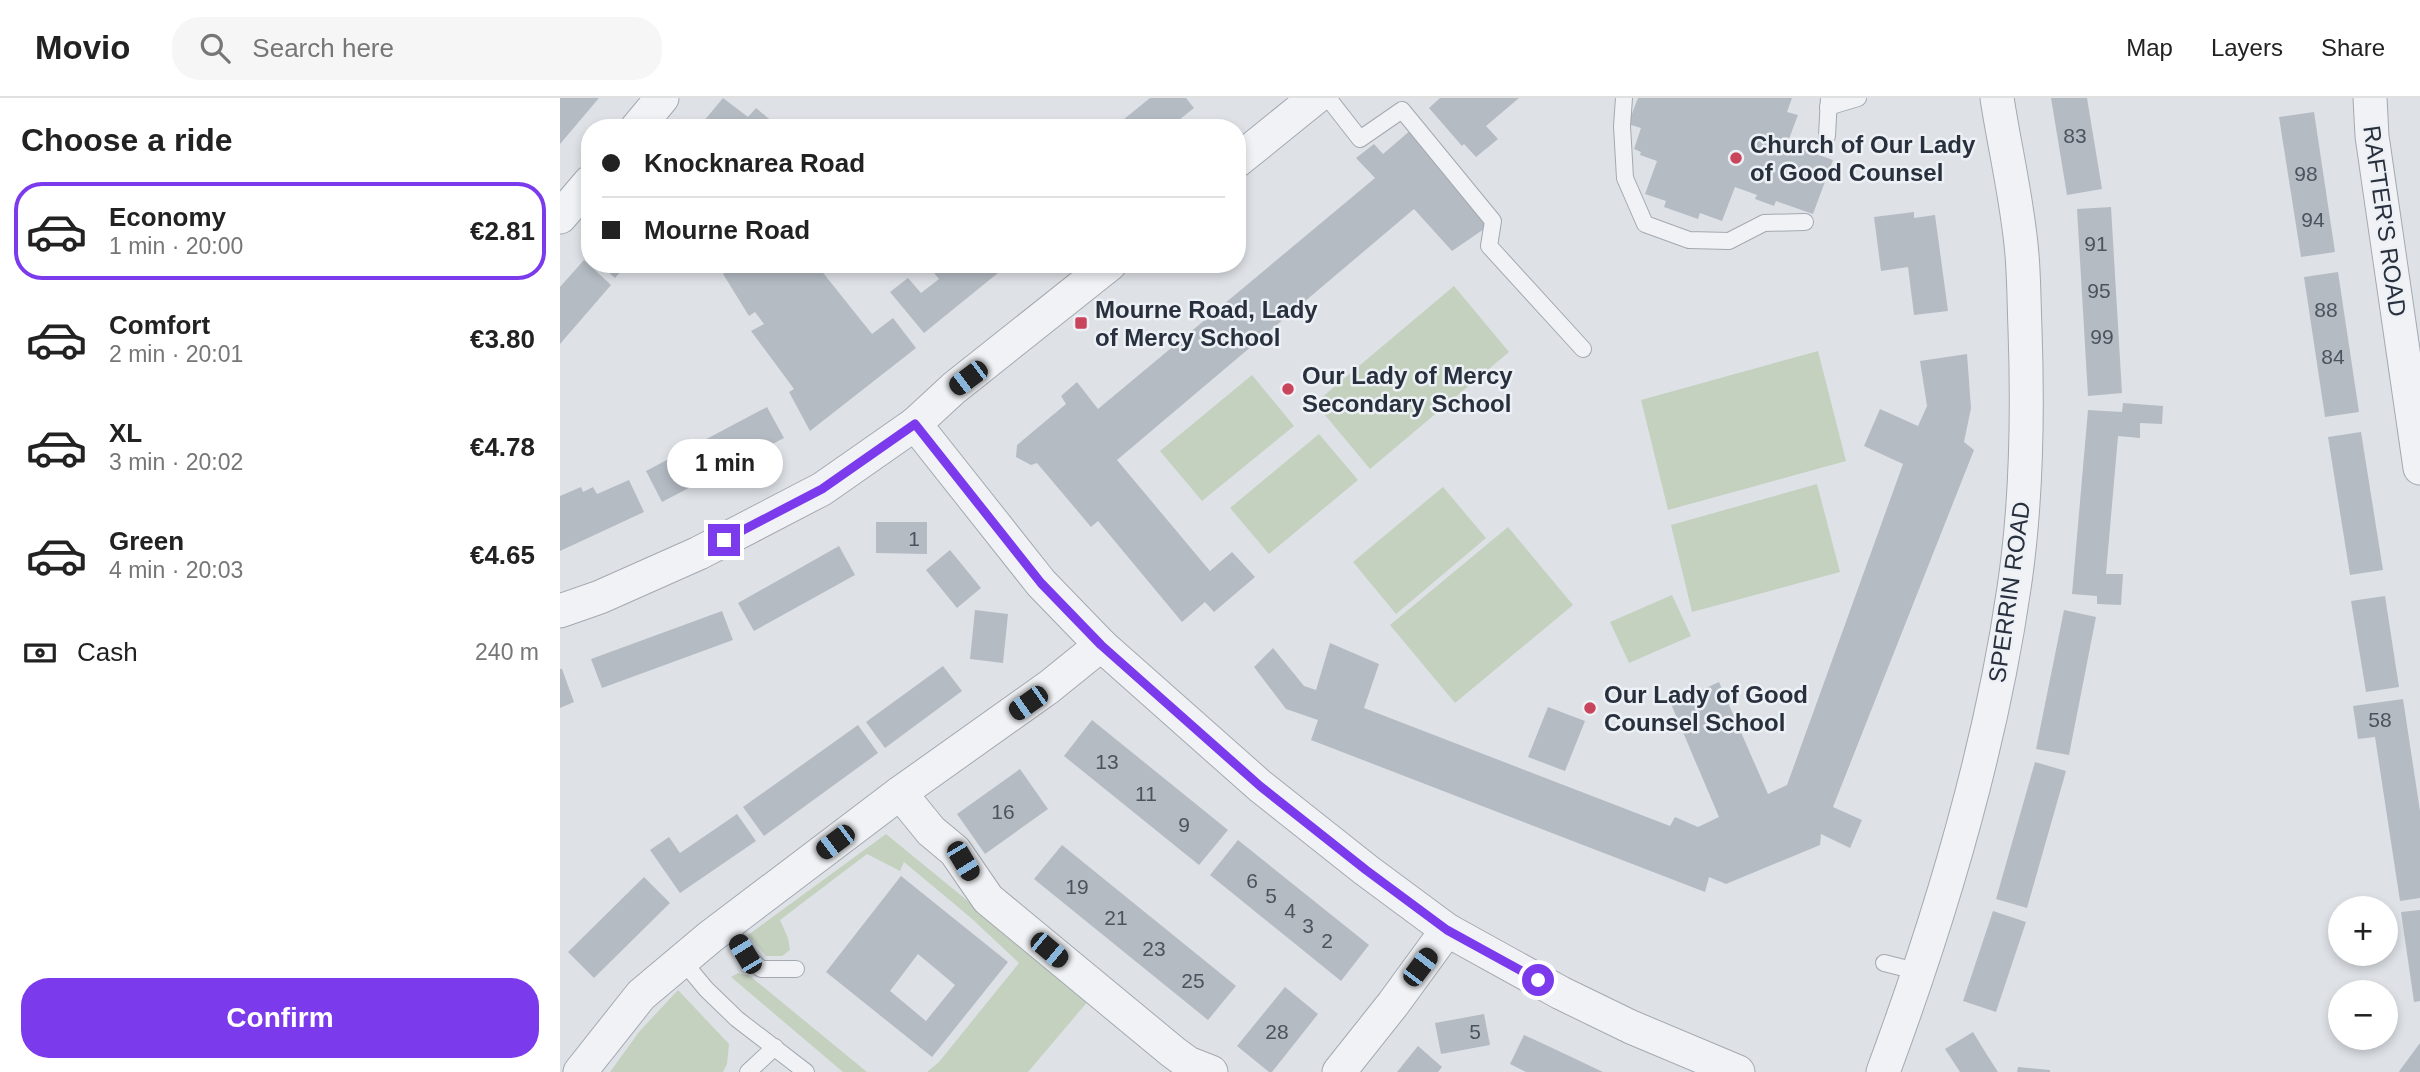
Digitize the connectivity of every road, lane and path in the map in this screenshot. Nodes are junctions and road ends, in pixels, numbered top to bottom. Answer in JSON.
{"nodes":[{"id":1,"x":662,"y":98,"type":"edge"},
{"id":2,"x":1315,"y":98,"type":"edge"},
{"id":3,"x":1328,"y":98,"type":"edge"},
{"id":4,"x":1624,"y":98,"type":"edge"},
{"id":5,"x":1858,"y":98,"type":"edge"},
{"id":6,"x":1997,"y":98,"type":"edge"},
{"id":7,"x":2370,"y":98,"type":"edge"},
{"id":8,"x":1829,"y":102,"type":"edge"},
{"id":9,"x":644,"y":119,"type":"edge"},
{"id":10,"x":1826,"y":136,"type":"dead end"},
{"id":11,"x":1246,"y":154,"type":"edge"},
{"id":12,"x":581,"y":192,"type":"edge"},
{"id":13,"x":560,"y":217,"type":"edge"},
{"id":14,"x":1805,"y":222,"type":"dead end"},
{"id":15,"x":1099,"y":273,"type":"edge"},
{"id":16,"x":1583,"y":349,"type":"dead end"},
{"id":17,"x":915,"y":424,"type":"junction"},
{"id":18,"x":2420,"y":468,"type":"edge"},
{"id":19,"x":560,"y":611,"type":"edge"},
{"id":20,"x":1101,"y":645,"type":"junction"},
{"id":21,"x":900,"y":793,"type":"junction"},
{"id":22,"x":727,"y":924,"type":"junction"},
{"id":23,"x":1447,"y":930,"type":"junction"},
{"id":24,"x":682,"y":960,"type":"junction"},
{"id":25,"x":1884,"y":963,"type":"dead end"},
{"id":26,"x":796,"y":969,"type":"dead end"},
{"id":27,"x":1920,"y":972,"type":"junction"},
{"id":28,"x":775,"y":1047,"type":"junction"},
{"id":29,"x":580,"y":1072,"type":"edge"},
{"id":30,"x":748,"y":1072,"type":"edge"},
{"id":31,"x":806,"y":1072,"type":"edge"},
{"id":32,"x":1211,"y":1072,"type":"edge"},
{"id":33,"x":1339,"y":1072,"type":"edge"},
{"id":34,"x":1738,"y":1072,"type":"edge"},
{"id":35,"x":1883,"y":1072,"type":"edge"}],
"edges":[{"from":1,"to":9,"type":"street"},
{"from":2,"to":11,"type":"street"},
{"from":3,"to":16,"type":"lane"},
{"from":4,"to":14,"type":"lane"},
{"from":5,"to":8,"type":"lane"},
{"from":6,"to":27,"type":"street","name":"SPERRIN ROAD"},
{"from":7,"to":18,"type":"street","name":"RAFTER'S ROAD"},
{"from":8,"to":10,"type":"lane"},
{"from":12,"to":13,"type":"street"},
{"from":15,"to":17,"type":"street"},
{"from":17,"to":19,"type":"street"},
{"from":17,"to":20,"type":"street"},
{"from":20,"to":21,"type":"street"},
{"from":20,"to":23,"type":"street"},
{"from":21,"to":22,"type":"street"},
{"from":21,"to":32,"type":"street"},
{"from":22,"to":24,"type":"street"},
{"from":22,"to":26,"type":"lane"},
{"from":23,"to":33,"type":"street"},
{"from":23,"to":34,"type":"street"},
{"from":24,"to":28,"type":"lane"},
{"from":24,"to":29,"type":"street"},
{"from":25,"to":27,"type":"lane"},
{"from":27,"to":35,"type":"street","name":"SPERRIN ROAD"},
{"from":28,"to":30,"type":"lane"},
{"from":28,"to":31,"type":"lane"}]}
